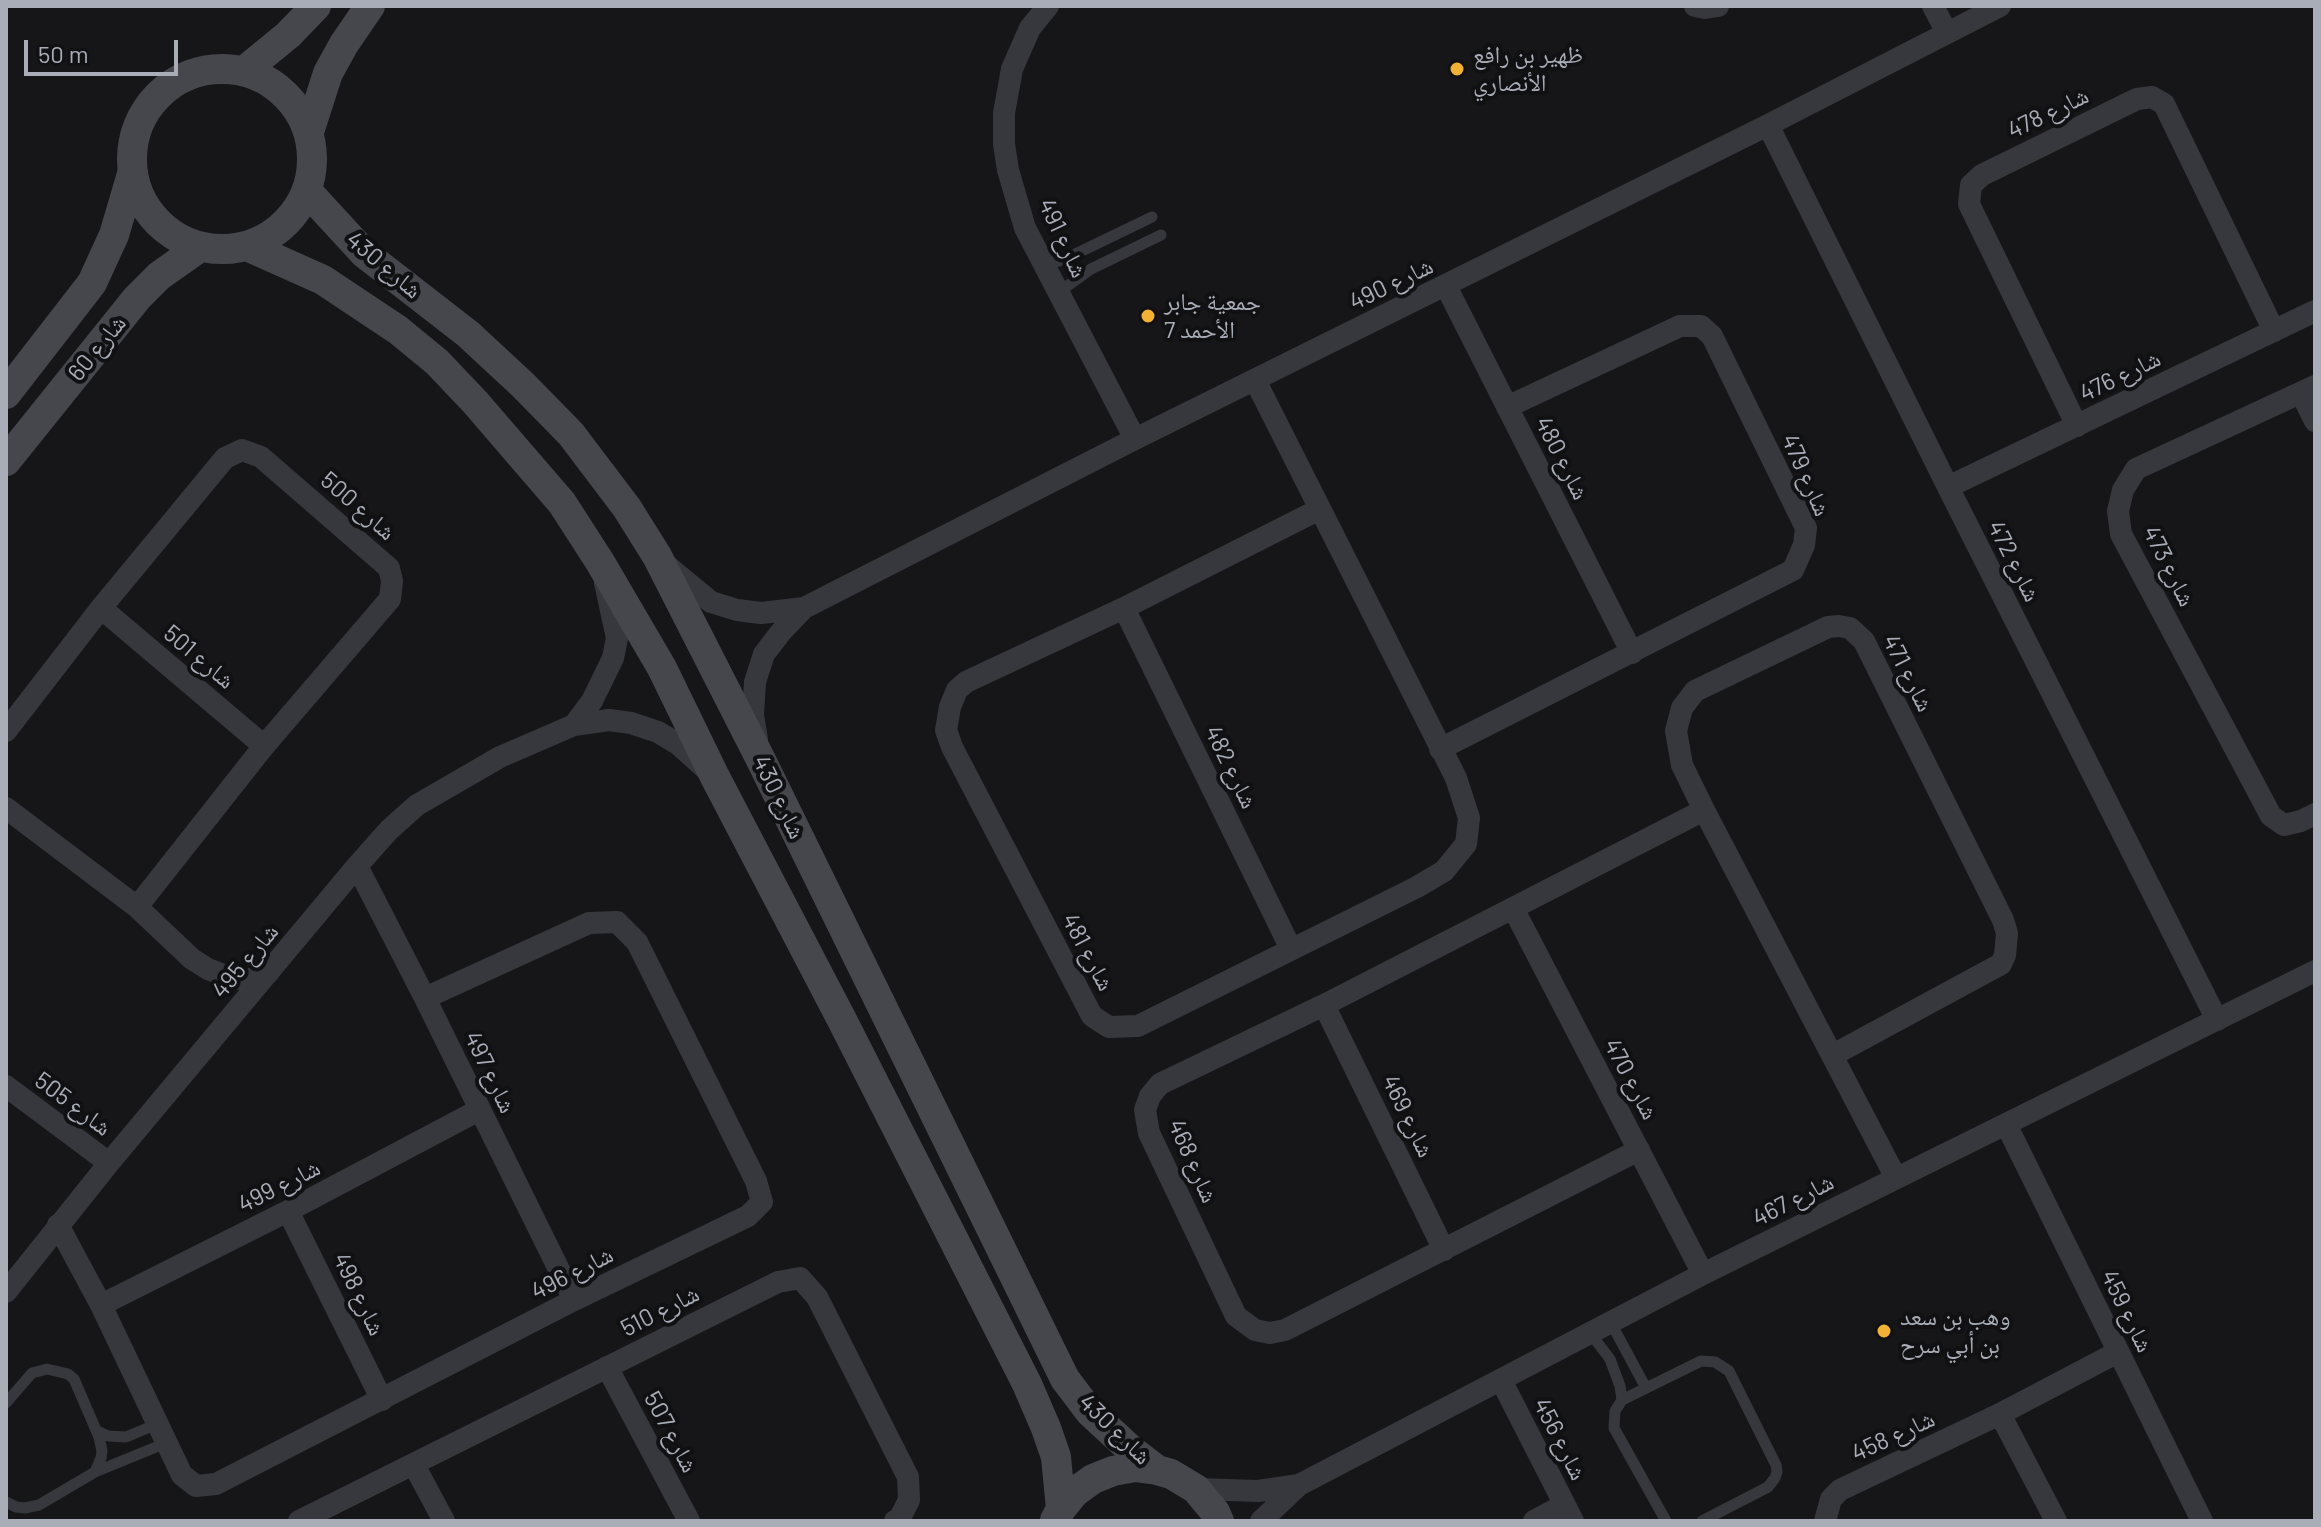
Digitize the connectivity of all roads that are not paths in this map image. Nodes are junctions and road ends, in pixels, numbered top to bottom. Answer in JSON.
{"nodes":[{"id":1,"x":316,"y":6,"type":"edge"},
{"id":2,"x":370,"y":6,"type":"edge"},
{"id":3,"x":1048,"y":6,"type":"edge"},
{"id":4,"x":1695,"y":6,"type":"edge"},
{"id":5,"x":1718,"y":6,"type":"edge"},
{"id":6,"x":1933,"y":6,"type":"edge"},
{"id":7,"x":2000,"y":6,"type":"edge"},
{"id":8,"x":1947,"y":33,"type":"junction"},
{"id":9,"x":244,"y":71,"type":"junction"},
{"id":10,"x":1768,"y":125,"type":"junction"},
{"id":11,"x":309,"y":132,"type":"junction"},
{"id":12,"x":132,"y":174,"type":"junction"},
{"id":13,"x":307,"y":191,"type":"junction"},
{"id":14,"x":1152,"y":217,"type":"dead end"},
{"id":15,"x":1161,"y":235,"type":"dead end"},
{"id":16,"x":247,"y":246,"type":"junction"},
{"id":17,"x":200,"y":247,"type":"junction"},
{"id":18,"x":1044,"y":264,"type":"junction"},
{"id":19,"x":1446,"y":286,"type":"junction"},
{"id":20,"x":1059,"y":292,"type":"junction"},
{"id":21,"x":2315,"y":311,"type":"edge"},
{"id":22,"x":2274,"y":331,"type":"junction"},
{"id":23,"x":1255,"y":380,"type":"junction"},
{"id":24,"x":2308,"y":389,"type":"edge"},
{"id":25,"x":6,"y":394,"type":"edge"},
{"id":26,"x":1507,"y":407,"type":"junction"},
{"id":27,"x":2315,"y":421,"type":"edge"},
{"id":28,"x":2077,"y":426,"type":"junction"},
{"id":29,"x":1135,"y":439,"type":"junction"},
{"id":30,"x":6,"y":461,"type":"edge"},
{"id":31,"x":1948,"y":487,"type":"junction"},
{"id":32,"x":1320,"y":509,"type":"junction"},
{"id":33,"x":657,"y":556,"type":"junction"},
{"id":34,"x":600,"y":562,"type":"junction"},
{"id":35,"x":101,"y":608,"type":"junction"},
{"id":36,"x":804,"y":608,"type":"junction"},
{"id":37,"x":1124,"y":608,"type":"junction"},
{"id":38,"x":1632,"y":653,"type":"junction"},
{"id":39,"x":574,"y":725,"type":"junction"},
{"id":40,"x":6,"y":731,"type":"edge"},
{"id":41,"x":264,"y":746,"type":"junction"},
{"id":42,"x":1440,"y":749,"type":"junction"},
{"id":43,"x":760,"y":758,"type":"junction"},
{"id":44,"x":715,"y":777,"type":"junction"},
{"id":45,"x":6,"y":808,"type":"edge"},
{"id":46,"x":1704,"y":810,"type":"junction"},
{"id":47,"x":2315,"y":814,"type":"edge"},
{"id":48,"x":357,"y":866,"type":"junction"},
{"id":49,"x":137,"y":907,"type":"junction"},
{"id":50,"x":1513,"y":908,"type":"junction"},
{"id":51,"x":1291,"y":949,"type":"junction"},
{"id":52,"x":270,"y":971,"type":"junction"},
{"id":53,"x":2315,"y":971,"type":"edge"},
{"id":54,"x":425,"y":998,"type":"junction"},
{"id":55,"x":1324,"y":1005,"type":"junction"},
{"id":56,"x":2217,"y":1020,"type":"junction"},
{"id":57,"x":1833,"y":1055,"type":"junction"},
{"id":58,"x":6,"y":1086,"type":"edge"},
{"id":59,"x":479,"y":1110,"type":"junction"},
{"id":60,"x":2006,"y":1124,"type":"junction"},
{"id":61,"x":1639,"y":1150,"type":"junction"},
{"id":62,"x":109,"y":1163,"type":"junction"},
{"id":63,"x":1896,"y":1178,"type":"junction"},
{"id":64,"x":288,"y":1211,"type":"junction"},
{"id":65,"x":58,"y":1225,"type":"junction"},
{"id":66,"x":1444,"y":1250,"type":"junction"},
{"id":67,"x":1703,"y":1274,"type":"junction"},
{"id":68,"x":6,"y":1292,"type":"edge"},
{"id":69,"x":574,"y":1300,"type":"junction"},
{"id":70,"x":101,"y":1305,"type":"junction"},
{"id":71,"x":1611,"y":1323,"type":"junction"},
{"id":72,"x":1590,"y":1333,"type":"junction"},
{"id":73,"x":2118,"y":1352,"type":"junction"},
{"id":74,"x":607,"y":1367,"type":"junction"},
{"id":75,"x":1501,"y":1380,"type":"junction"},
{"id":76,"x":1646,"y":1388,"type":"junction"},
{"id":77,"x":382,"y":1400,"type":"junction"},
{"id":78,"x":1622,"y":1400,"type":"junction"},
{"id":79,"x":6,"y":1403,"type":"edge"},
{"id":80,"x":2000,"y":1414,"type":"junction"},
{"id":81,"x":97,"y":1431,"type":"junction"},
{"id":82,"x":162,"y":1434,"type":"junction"},
{"id":83,"x":414,"y":1465,"type":"junction"},
{"id":84,"x":1157,"y":1470,"type":"junction"},
{"id":85,"x":95,"y":1472,"type":"junction"},
{"id":86,"x":1299,"y":1485,"type":"junction"},
{"id":87,"x":1196,"y":1489,"type":"junction"},
{"id":88,"x":6,"y":1502,"type":"edge"},
{"id":89,"x":1568,"y":1513,"type":"edge"},
{"id":90,"x":1058,"y":1515,"type":"edge"},
{"id":91,"x":299,"y":1521,"type":"edge"},
{"id":92,"x":444,"y":1521,"type":"edge"},
{"id":93,"x":689,"y":1521,"type":"edge"},
{"id":94,"x":895,"y":1521,"type":"edge"},
{"id":95,"x":1219,"y":1521,"type":"edge"},
{"id":96,"x":1261,"y":1521,"type":"edge"},
{"id":97,"x":1534,"y":1521,"type":"edge"},
{"id":98,"x":1666,"y":1521,"type":"edge"},
{"id":99,"x":1702,"y":1521,"type":"edge"},
{"id":100,"x":1825,"y":1521,"type":"edge"},
{"id":101,"x":2056,"y":1521,"type":"edge"},
{"id":102,"x":2202,"y":1521,"type":"edge"}],
"edges":[{"from":1,"to":9,"type":"street"},
{"from":2,"to":11,"type":"street"},
{"from":3,"to":18,"type":"street","name":"شارع 491"},
{"from":4,"to":5,"type":"street"},
{"from":6,"to":8,"type":"street"},
{"from":7,"to":8,"type":"street","name":"شارع 490"},
{"from":8,"to":10,"type":"street","name":"شارع 490"},
{"from":9,"to":11,"type":"street"},
{"from":9,"to":12,"type":"street"},
{"from":10,"to":19,"type":"street","name":"شارع 490"},
{"from":10,"to":31,"type":"street","name":"شارع 472"},
{"from":11,"to":13,"type":"street"},
{"from":12,"to":17,"type":"street"},
{"from":12,"to":25,"type":"street","name":"شارع 60"},
{"from":13,"to":16,"type":"street"},
{"from":13,"to":33,"type":"street","name":"شارع 430"},
{"from":14,"to":18,"type":"lane"},
{"from":15,"to":20,"type":"lane"},
{"from":16,"to":17,"type":"street"},
{"from":16,"to":34,"type":"street","name":"شارع 430"},
{"from":17,"to":30,"type":"street","name":"شارع 60"},
{"from":18,"to":20,"type":"street","name":"شارع 491"},
{"from":19,"to":23,"type":"street","name":"شارع 490"},
{"from":19,"to":26,"type":"street","name":"شارع 480"},
{"from":20,"to":29,"type":"street","name":"شارع 491"},
{"from":21,"to":22,"type":"street","name":"شارع 476"},
{"from":22,"to":28,"type":"street","name":"شارع 476"},
{"from":22,"to":28,"type":"street","name":"شارع 478"},
{"from":23,"to":29,"type":"street","name":"شارع 490"},
{"from":23,"to":32,"type":"street","name":"شارع 481"},
{"from":24,"to":27,"type":"street"},
{"from":24,"to":47,"type":"street","name":"شارع 473"},
{"from":26,"to":38,"type":"street","name":"شارع 480"},
{"from":26,"to":38,"type":"street","name":"شارع 479"},
{"from":28,"to":31,"type":"street","name":"شارع 476"},
{"from":29,"to":36,"type":"street","name":"شارع 490"},
{"from":31,"to":56,"type":"street","name":"شارع 472"},
{"from":32,"to":37,"type":"street","name":"شارع 481"},
{"from":32,"to":42,"type":"street","name":"شارع 481"},
{"from":33,"to":36,"type":"street","name":"شارع 490"},
{"from":33,"to":43,"type":"street","name":"شارع 430"},
{"from":34,"to":39,"type":"street"},
{"from":34,"to":44,"type":"street","name":"شارع 430"},
{"from":35,"to":40,"type":"street","name":"شارع 500"},
{"from":35,"to":41,"type":"street","name":"شارع 501"},
{"from":35,"to":41,"type":"street","name":"شارع 500"},
{"from":36,"to":43,"type":"street","name":"شارع 490"},
{"from":37,"to":51,"type":"street","name":"شارع 482"},
{"from":37,"to":51,"type":"street","name":"شارع 481"},
{"from":38,"to":42,"type":"street","name":"شارع 479"},
{"from":39,"to":44,"type":"street","name":"شارع 495"},
{"from":39,"to":48,"type":"street","name":"شارع 495"},
{"from":41,"to":49,"type":"street","name":"شارع 500"},
{"from":42,"to":51,"type":"street","name":"شارع 481"},
{"from":43,"to":84,"type":"street","name":"شارع 430"},
{"from":44,"to":90,"type":"street","name":"شارع 430"},
{"from":45,"to":49,"type":"street"},
{"from":46,"to":50,"type":"street","name":"شارع 468"},
{"from":46,"to":57,"type":"street","name":"شارع 471"},
{"from":46,"to":57,"type":"street","name":"شارع 471"},
{"from":48,"to":52,"type":"street","name":"شارع 495"},
{"from":48,"to":54,"type":"street","name":"شارع 497"},
{"from":49,"to":52,"type":"street"},
{"from":50,"to":55,"type":"street","name":"شارع 468"},
{"from":50,"to":61,"type":"street","name":"شارع 470"},
{"from":52,"to":62,"type":"street","name":"شارع 495"},
{"from":53,"to":56,"type":"street","name":"شارع 467"},
{"from":54,"to":59,"type":"street","name":"شارع 497"},
{"from":54,"to":69,"type":"street","name":"شارع 496"},
{"from":55,"to":66,"type":"street","name":"شارع 469"},
{"from":55,"to":66,"type":"street","name":"شارع 468"},
{"from":56,"to":60,"type":"street","name":"شارع 467"},
{"from":57,"to":63,"type":"street","name":"شارع 471"},
{"from":58,"to":62,"type":"street","name":"شارع 505"},
{"from":59,"to":64,"type":"street","name":"شارع 499"},
{"from":59,"to":69,"type":"street","name":"شارع 497"},
{"from":60,"to":63,"type":"street","name":"شارع 467"},
{"from":60,"to":73,"type":"street","name":"شارع 459"},
{"from":61,"to":66,"type":"street","name":"شارع 468"},
{"from":61,"to":67,"type":"street","name":"شارع 470"},
{"from":62,"to":65,"type":"street","name":"شارع 495"},
{"from":63,"to":67,"type":"street","name":"شارع 467"},
{"from":64,"to":70,"type":"street","name":"شارع 499"},
{"from":64,"to":77,"type":"street","name":"شارع 498"},
{"from":65,"to":68,"type":"street","name":"شارع 495"},
{"from":65,"to":70,"type":"street","name":"شارع 496"},
{"from":67,"to":71,"type":"street","name":"شارع 467"},
{"from":69,"to":77,"type":"street","name":"شارع 496"},
{"from":70,"to":82,"type":"street","name":"شارع 496"},
{"from":71,"to":72,"type":"street","name":"شارع 467"},
{"from":71,"to":76,"type":"lane"},
{"from":72,"to":75,"type":"street","name":"شارع 467"},
{"from":72,"to":78,"type":"lane"},
{"from":73,"to":80,"type":"street","name":"شارع 458"},
{"from":73,"to":102,"type":"street","name":"شارع 459"},
{"from":74,"to":83,"type":"street","name":"شارع 510"},
{"from":74,"to":93,"type":"street","name":"شارع 507"},
{"from":74,"to":94,"type":"street","name":"شارع 510"},
{"from":75,"to":86,"type":"street","name":"شارع 467"},
{"from":75,"to":89,"type":"street","name":"شارع 456"},
{"from":76,"to":78,"type":"lane"},
{"from":76,"to":99,"type":"lane"},
{"from":77,"to":82,"type":"street","name":"شارع 496"},
{"from":78,"to":98,"type":"lane"},
{"from":79,"to":81,"type":"lane"},
{"from":80,"to":100,"type":"street","name":"شارع 458"},
{"from":80,"to":101,"type":"street"},
{"from":81,"to":82,"type":"lane"},
{"from":81,"to":85,"type":"lane"},
{"from":82,"to":85,"type":"lane"},
{"from":83,"to":91,"type":"street","name":"شارع 510"},
{"from":83,"to":92,"type":"street"},
{"from":84,"to":87,"type":"street"},
{"from":84,"to":90,"type":"street"},
{"from":85,"to":88,"type":"lane"},
{"from":86,"to":87,"type":"street","name":"شارع 467"},
{"from":86,"to":96,"type":"street","name":"شارع 467"},
{"from":87,"to":95,"type":"street"},
{"from":89,"to":97,"type":"street"}]}
